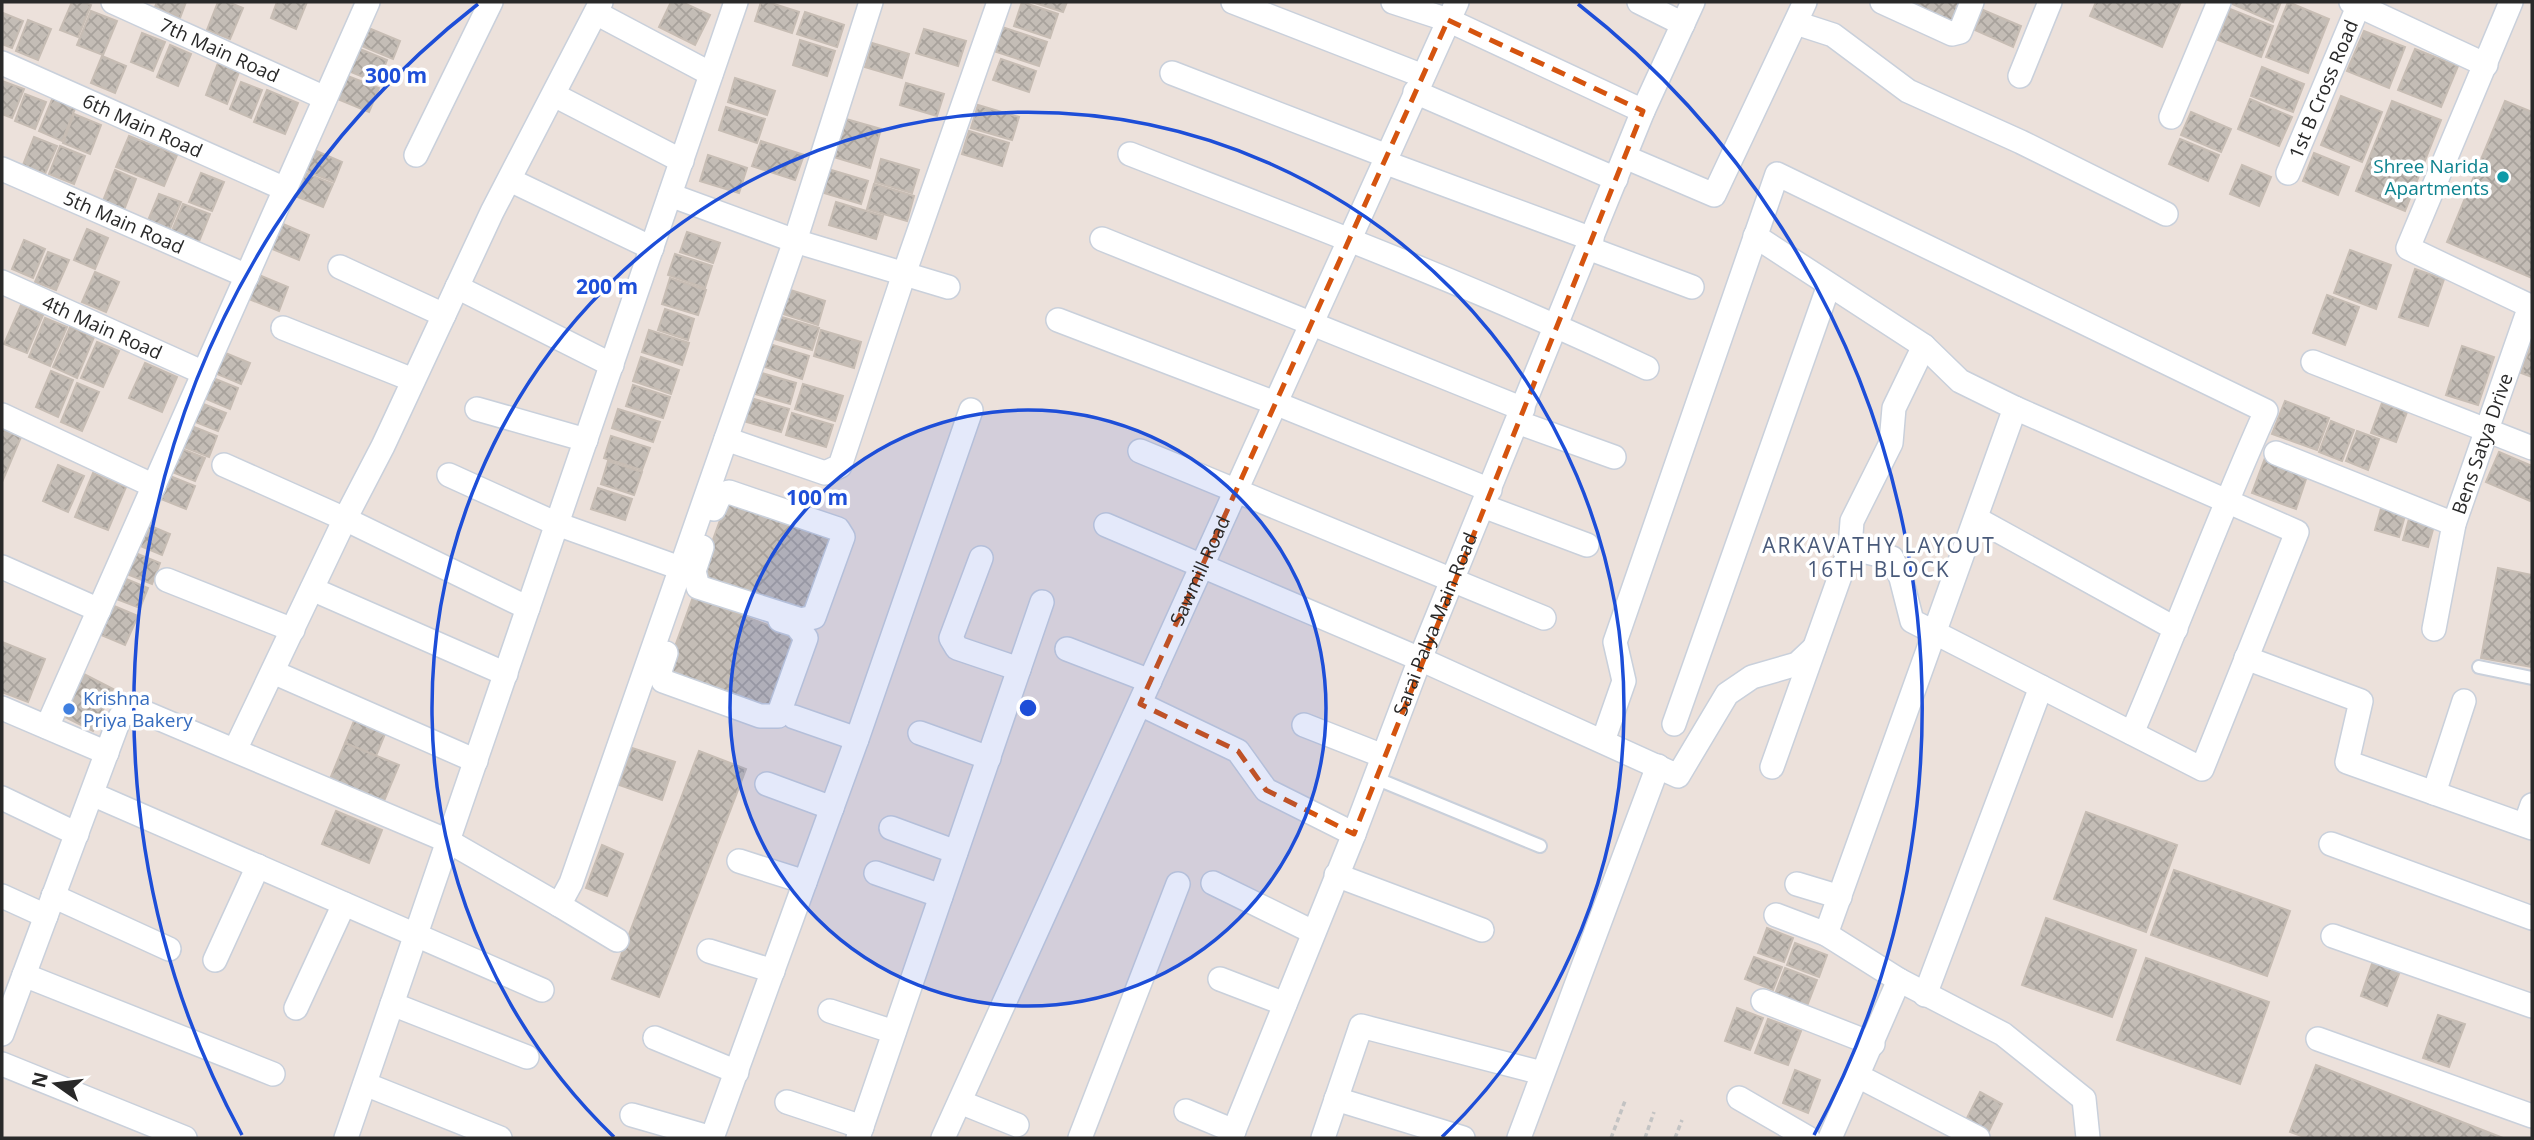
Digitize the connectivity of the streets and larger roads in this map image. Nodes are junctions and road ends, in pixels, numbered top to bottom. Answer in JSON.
{"nodes":[{"id":1,"x":113,"y":2,"type":"edge"},
{"id":2,"x":368,"y":2,"type":"edge"},
{"id":3,"x":491,"y":2,"type":"edge"},
{"id":4,"x":736,"y":2,"type":"edge"},
{"id":5,"x":871,"y":2,"type":"edge"},
{"id":6,"x":999,"y":2,"type":"edge"},
{"id":7,"x":1233,"y":2,"type":"edge"},
{"id":8,"x":1393,"y":2,"type":"edge"},
{"id":9,"x":1639,"y":2,"type":"edge"},
{"id":10,"x":1693,"y":2,"type":"edge"},
{"id":11,"x":1805,"y":2,"type":"edge"},
{"id":12,"x":1882,"y":2,"type":"edge"},
{"id":13,"x":1972,"y":2,"type":"edge"},
{"id":14,"x":2050,"y":2,"type":"edge"},
{"id":15,"x":2219,"y":2,"type":"edge"},
{"id":16,"x":2511,"y":2,"type":"edge"},
{"id":17,"x":2356,"y":3,"type":"edge"},
{"id":18,"x":598,"y":7,"type":"edge"},
{"id":19,"x":1452,"y":11,"type":"edge"},
{"id":20,"x":1796,"y":23,"type":"junction"},
{"id":21,"x":1683,"y":24,"type":"junction"},
{"id":22,"x":2,"y":63,"type":"edge"},
{"id":23,"x":2486,"y":65,"type":"junction"},
{"id":24,"x":1172,"y":73,"type":"dead end"},
{"id":25,"x":711,"y":74,"type":"junction"},
{"id":26,"x":2020,"y":76,"type":"dead end"},
{"id":27,"x":1419,"y":84,"type":"junction"},
{"id":28,"x":554,"y":95,"type":"junction"},
{"id":29,"x":325,"y":98,"type":"junction"},
{"id":30,"x":1643,"y":111,"type":"junction"},
{"id":31,"x":2171,"y":117,"type":"dead end"},
{"id":32,"x":1130,"y":154,"type":"dead end"},
{"id":33,"x":416,"y":155,"type":"dead end"},
{"id":34,"x":1625,"y":157,"type":"junction"},
{"id":35,"x":1385,"y":159,"type":"junction"},
{"id":36,"x":682,"y":161,"type":"junction"},
{"id":37,"x":2,"y":169,"type":"edge"},
{"id":38,"x":2288,"y":173,"type":"dead end"},
{"id":39,"x":1616,"y":178,"type":"junction"},
{"id":40,"x":510,"y":180,"type":"junction"},
{"id":41,"x":285,"y":189,"type":"junction"},
{"id":42,"x":670,"y":195,"type":"junction"},
{"id":43,"x":2166,"y":214,"type":"dead end"},
{"id":44,"x":1755,"y":236,"type":"junction"},
{"id":45,"x":1102,"y":239,"type":"dead end"},
{"id":46,"x":1349,"y":239,"type":"junction"},
{"id":47,"x":795,"y":241,"type":"junction"},
{"id":48,"x":1590,"y":244,"type":"junction"},
{"id":49,"x":652,"y":248,"type":"junction"},
{"id":50,"x":340,"y":267,"type":"dead end"},
{"id":51,"x":904,"y":274,"type":"junction"},
{"id":52,"x":247,"y":276,"type":"junction"},
{"id":53,"x":2,"y":282,"type":"edge"},
{"id":54,"x":1829,"y":285,"type":"junction"},
{"id":55,"x":457,"y":287,"type":"junction"},
{"id":56,"x":948,"y":287,"type":"dead end"},
{"id":57,"x":1692,"y":287,"type":"dead end"},
{"id":58,"x":2531,"y":306,"type":"edge"},
{"id":59,"x":444,"y":315,"type":"junction"},
{"id":60,"x":1058,"y":320,"type":"dead end"},
{"id":61,"x":1312,"y":322,"type":"junction"},
{"id":62,"x":1557,"y":325,"type":"junction"},
{"id":63,"x":283,"y":328,"type":"dead end"},
{"id":64,"x":1924,"y":346,"type":"junction"},
{"id":65,"x":2313,"y":362,"type":"dead end"},
{"id":66,"x":612,"y":365,"type":"junction"},
{"id":67,"x":1647,"y":368,"type":"dead end"},
{"id":68,"x":204,"y":373,"type":"junction"},
{"id":69,"x":413,"y":380,"type":"junction"},
{"id":70,"x":1275,"y":403,"type":"junction"},
{"id":71,"x":2015,"y":408,"type":"junction"},
{"id":72,"x":477,"y":409,"type":"dead end"},
{"id":73,"x":971,"y":410,"type":"dead end"},
{"id":74,"x":2,"y":415,"type":"edge"},
{"id":75,"x":1520,"y":415,"type":"junction"},
{"id":76,"x":2486,"y":431,"type":"junction"},
{"id":77,"x":726,"y":439,"type":"junction"},
{"id":78,"x":586,"y":440,"type":"junction"},
{"id":79,"x":2532,"y":448,"type":"edge"},
{"id":80,"x":1140,"y":451,"type":"dead end"},
{"id":81,"x":2276,"y":453,"type":"dead end"},
{"id":82,"x":1614,"y":457,"type":"dead end"},
{"id":83,"x":224,"y":465,"type":"dead end"},
{"id":84,"x":449,"y":475,"type":"dead end"},
{"id":85,"x":154,"y":486,"type":"junction"},
{"id":86,"x":1236,"y":490,"type":"junction"},
{"id":87,"x":1486,"y":498,"type":"junction"},
{"id":88,"x":2225,"y":502,"type":"junction"},
{"id":89,"x":709,"y":507,"type":"junction"},
{"id":90,"x":345,"y":519,"type":"junction"},
{"id":91,"x":1977,"y":519,"type":"junction"},
{"id":92,"x":557,"y":524,"type":"junction"},
{"id":93,"x":2454,"y":524,"type":"junction"},
{"id":94,"x":1106,"y":525,"type":"dead end"},
{"id":95,"x":1587,"y":545,"type":"dead end"},
{"id":96,"x":1850,"y":548,"type":"junction"},
{"id":97,"x":981,"y":558,"type":"dead end"},
{"id":98,"x":1200,"y":566,"type":"junction"},
{"id":99,"x":2,"y":567,"type":"edge"},
{"id":100,"x":680,"y":568,"type":"junction"},
{"id":101,"x":1453,"y":578,"type":"junction"},
{"id":102,"x":167,"y":580,"type":"dead end"},
{"id":103,"x":312,"y":589,"type":"junction"},
{"id":104,"x":1042,"y":602,"type":"dead end"},
{"id":105,"x":528,"y":608,"type":"junction"},
{"id":106,"x":99,"y":610,"type":"junction"},
{"id":107,"x":1544,"y":618,"type":"dead end"},
{"id":108,"x":293,"y":629,"type":"junction"},
{"id":109,"x":2176,"y":629,"type":"junction"},
{"id":110,"x":2434,"y":629,"type":"dead end"},
{"id":111,"x":1933,"y":632,"type":"junction"},
{"id":112,"x":1814,"y":648,"type":"junction"},
{"id":113,"x":1067,"y":649,"type":"dead end"},
{"id":114,"x":660,"y":651,"type":"junction"},
{"id":115,"x":2246,"y":658,"type":"junction"},
{"id":116,"x":1420,"y":659,"type":"junction"},
{"id":117,"x":1019,"y":668,"type":"junction"},
{"id":118,"x":273,"y":672,"type":"junction"},
{"id":119,"x":506,"y":674,"type":"junction"},
{"id":120,"x":1150,"y":681,"type":"junction"},
{"id":121,"x":2041,"y":687,"type":"junction"},
{"id":122,"x":2464,"y":701,"type":"dead end"},
{"id":123,"x":1140,"y":705,"type":"junction"},
{"id":124,"x":2,"y":708,"type":"edge"},
{"id":125,"x":793,"y":718,"type":"dead end"},
{"id":126,"x":1674,"y":724,"type":"dead end"},
{"id":127,"x":1304,"y":725,"type":"dead end"},
{"id":128,"x":47,"y":727,"type":"junction"},
{"id":129,"x":920,"y":733,"type":"dead end"},
{"id":130,"x":2132,"y":733,"type":"junction"},
{"id":131,"x":857,"y":739,"type":"junction"},
{"id":132,"x":1602,"y":741,"type":"junction"},
{"id":133,"x":235,"y":750,"type":"junction"},
{"id":134,"x":107,"y":753,"type":"junction"},
{"id":135,"x":989,"y":758,"type":"junction"},
{"id":136,"x":476,"y":761,"type":"junction"},
{"id":137,"x":1658,"y":766,"type":"junction"},
{"id":138,"x":1379,"y":767,"type":"junction"},
{"id":139,"x":1772,"y":767,"type":"dead end"},
{"id":140,"x":767,"y":783,"type":"dead end"},
{"id":141,"x":2434,"y":793,"type":"junction"},
{"id":142,"x":92,"y":794,"type":"junction"},
{"id":143,"x":2,"y":798,"type":"edge"},
{"id":144,"x":832,"y":808,"type":"junction"},
{"id":145,"x":2530,"y":819,"type":"edge"},
{"id":146,"x":891,"y":828,"type":"dead end"},
{"id":147,"x":77,"y":834,"type":"junction"},
{"id":148,"x":1354,"y":834,"type":"junction"},
{"id":149,"x":448,"y":841,"type":"junction"},
{"id":150,"x":2330,"y":844,"type":"dead end"},
{"id":151,"x":956,"y":852,"type":"junction"},
{"id":152,"x":739,"y":861,"type":"dead end"},
{"id":153,"x":258,"y":866,"type":"junction"},
{"id":154,"x":876,"y":873,"type":"dead end"},
{"id":155,"x":1336,"y":876,"type":"junction"},
{"id":156,"x":805,"y":882,"type":"junction"},
{"id":157,"x":1213,"y":883,"type":"dead end"},
{"id":158,"x":1178,"y":884,"type":"dead end"},
{"id":159,"x":1797,"y":884,"type":"dead end"},
{"id":160,"x":2,"y":895,"type":"edge"},
{"id":161,"x":941,"y":896,"type":"junction"},
{"id":162,"x":1840,"y":897,"type":"junction"},
{"id":163,"x":344,"y":904,"type":"junction"},
{"id":164,"x":559,"y":905,"type":"junction"},
{"id":165,"x":50,"y":906,"type":"junction"},
{"id":166,"x":1776,"y":915,"type":"dead end"},
{"id":167,"x":2532,"y":918,"type":"edge"},
{"id":168,"x":1482,"y":930,"type":"dead end"},
{"id":169,"x":1313,"y":932,"type":"junction"},
{"id":170,"x":1826,"y":933,"type":"junction"},
{"id":171,"x":416,"y":936,"type":"junction"},
{"id":172,"x":2333,"y":936,"type":"dead end"},
{"id":173,"x":617,"y":940,"type":"dead end"},
{"id":174,"x":169,"y":949,"type":"dead end"},
{"id":175,"x":709,"y":951,"type":"dead end"},
{"id":176,"x":215,"y":960,"type":"dead end"},
{"id":177,"x":773,"y":971,"type":"junction"},
{"id":178,"x":1220,"y":979,"type":"dead end"},
{"id":179,"x":1899,"y":981,"type":"junction"},
{"id":180,"x":14,"y":987,"type":"edge"},
{"id":181,"x":542,"y":990,"type":"dead end"},
{"id":182,"x":1925,"y":995,"type":"junction"},
{"id":183,"x":1763,"y":1001,"type":"dead end"},
{"id":184,"x":392,"y":1004,"type":"junction"},
{"id":185,"x":1285,"y":1004,"type":"junction"},
{"id":186,"x":2532,"y":1006,"type":"edge"},
{"id":187,"x":296,"y":1008,"type":"dead end"},
{"id":188,"x":830,"y":1011,"type":"dead end"},
{"id":189,"x":894,"y":1032,"type":"junction"},
{"id":190,"x":2,"y":1034,"type":"edge"},
{"id":191,"x":655,"y":1038,"type":"dead end"},
{"id":192,"x":2318,"y":1039,"type":"dead end"},
{"id":193,"x":1873,"y":1044,"type":"junction"},
{"id":194,"x":527,"y":1057,"type":"dead end"},
{"id":195,"x":2,"y":1065,"type":"edge"},
{"id":196,"x":737,"y":1072,"type":"junction"},
{"id":197,"x":1542,"y":1073,"type":"junction"},
{"id":198,"x":273,"y":1074,"type":"dead end"},
{"id":199,"x":1858,"y":1076,"type":"junction"},
{"id":200,"x":365,"y":1084,"type":"junction"},
{"id":201,"x":1739,"y":1098,"type":"dead end"},
{"id":202,"x":1336,"y":1099,"type":"junction"},
{"id":203,"x":787,"y":1102,"type":"dead end"},
{"id":204,"x":960,"y":1102,"type":"junction"},
{"id":205,"x":1186,"y":1111,"type":"dead end"},
{"id":206,"x":632,"y":1115,"type":"dead end"},
{"id":207,"x":2532,"y":1116,"type":"edge"},
{"id":208,"x":1017,"y":1125,"type":"dead end"},
{"id":209,"x":860,"y":1133,"type":"edge"},
{"id":210,"x":1233,"y":1135,"type":"edge"},
{"id":211,"x":185,"y":1138,"type":"edge"},
{"id":212,"x":346,"y":1138,"type":"edge"},
{"id":213,"x":500,"y":1138,"type":"edge"},
{"id":214,"x":943,"y":1138,"type":"edge"},
{"id":215,"x":1080,"y":1138,"type":"edge"},
{"id":216,"x":1322,"y":1138,"type":"edge"},
{"id":217,"x":1463,"y":1138,"type":"edge"},
{"id":218,"x":1519,"y":1138,"type":"edge"},
{"id":219,"x":1808,"y":1138,"type":"edge"},
{"id":220,"x":1830,"y":1138,"type":"edge"},
{"id":221,"x":1978,"y":1138,"type":"edge"},
{"id":222,"x":2088,"y":1138,"type":"edge"}],
"edges":[{"from":1,"to":29,"type":"street","name":"7th Main Road"},
{"from":2,"to":29,"type":"street"},
{"from":3,"to":33,"type":"street"},
{"from":4,"to":25,"type":"street"},
{"from":5,"to":47,"type":"street"},
{"from":6,"to":51,"type":"street"},
{"from":7,"to":27,"type":"street"},
{"from":8,"to":19,"type":"street"},
{"from":9,"to":21,"type":"street"},
{"from":10,"to":21,"type":"street","name":"Sarai Palya Main Road"},
{"from":11,"to":20,"type":"street"},
{"from":12,"to":13,"type":"street"},
{"from":14,"to":26,"type":"street"},
{"from":15,"to":31,"type":"street"},
{"from":16,"to":23,"type":"street","name":"Bens Satya Drive"},
{"from":17,"to":23,"type":"street"},
{"from":17,"to":38,"type":"street","name":"1st B Cross Road"},
{"from":18,"to":25,"type":"street"},
{"from":18,"to":28,"type":"street"},
{"from":19,"to":27,"type":"street","name":"Sawmill Road"},
{"from":19,"to":30,"type":"street"},
{"from":20,"to":34,"type":"street"},
{"from":20,"to":43,"type":"street"},
{"from":21,"to":30,"type":"street","name":"Sarai Palya Main Road"},
{"from":22,"to":41,"type":"street","name":"6th Main Road"},
{"from":23,"to":58,"type":"street","name":"Bens Satya Drive"},
{"from":24,"to":35,"type":"street"},
{"from":25,"to":36,"type":"street"},
{"from":27,"to":35,"type":"street","name":"Sawmill Road"},
{"from":27,"to":39,"type":"street"},
{"from":28,"to":36,"type":"street"},
{"from":28,"to":40,"type":"street"},
{"from":29,"to":41,"type":"street"},
{"from":30,"to":34,"type":"street","name":"Sarai Palya Main Road"},
{"from":32,"to":46,"type":"street"},
{"from":34,"to":39,"type":"street","name":"Sarai Palya Main Road"},
{"from":35,"to":46,"type":"street","name":"Sawmill Road"},
{"from":35,"to":48,"type":"street"},
{"from":36,"to":42,"type":"street"},
{"from":37,"to":52,"type":"street","name":"5th Main Road"},
{"from":39,"to":48,"type":"street","name":"Sarai Palya Main Road"},
{"from":40,"to":49,"type":"street"},
{"from":40,"to":55,"type":"street"},
{"from":41,"to":52,"type":"street"},
{"from":42,"to":47,"type":"street"},
{"from":42,"to":49,"type":"street"},
{"from":44,"to":54,"type":"street"},
{"from":44,"to":88,"type":"street"},
{"from":44,"to":132,"type":"street"},
{"from":45,"to":61,"type":"street"},
{"from":46,"to":61,"type":"street","name":"Sawmill Road"},
{"from":46,"to":62,"type":"street"},
{"from":47,"to":51,"type":"street"},
{"from":47,"to":77,"type":"street"},
{"from":48,"to":57,"type":"street"},
{"from":48,"to":62,"type":"street","name":"Sarai Palya Main Road"},
{"from":49,"to":66,"type":"street"},
{"from":50,"to":59,"type":"street"},
{"from":51,"to":56,"type":"street"},
{"from":51,"to":77,"type":"street"},
{"from":52,"to":68,"type":"street"},
{"from":53,"to":68,"type":"street","name":"4th Main Road"},
{"from":54,"to":64,"type":"street"},
{"from":54,"to":126,"type":"street"},
{"from":55,"to":59,"type":"street"},
{"from":55,"to":66,"type":"street"},
{"from":58,"to":76,"type":"street","name":"Bens Satya Drive"},
{"from":59,"to":69,"type":"street"},
{"from":60,"to":70,"type":"street"},
{"from":61,"to":70,"type":"street","name":"Sawmill Road"},
{"from":61,"to":75,"type":"street"},
{"from":62,"to":67,"type":"street"},
{"from":62,"to":75,"type":"street","name":"Sarai Palya Main Road"},
{"from":63,"to":69,"type":"street"},
{"from":64,"to":71,"type":"street"},
{"from":64,"to":96,"type":"street"},
{"from":65,"to":76,"type":"street"},
{"from":66,"to":78,"type":"street"},
{"from":68,"to":85,"type":"street"},
{"from":69,"to":90,"type":"street"},
{"from":70,"to":86,"type":"street","name":"Sawmill Road"},
{"from":70,"to":87,"type":"street"},
{"from":71,"to":88,"type":"street"},
{"from":71,"to":91,"type":"street"},
{"from":72,"to":78,"type":"street"},
{"from":73,"to":131,"type":"street"},
{"from":74,"to":85,"type":"street"},
{"from":75,"to":82,"type":"street"},
{"from":75,"to":87,"type":"street","name":"Sarai Palya Main Road"},
{"from":76,"to":79,"type":"street"},
{"from":76,"to":93,"type":"street","name":"Bens Satya Drive"},
{"from":77,"to":89,"type":"street"},
{"from":78,"to":92,"type":"street"},
{"from":80,"to":86,"type":"street"},
{"from":81,"to":93,"type":"street"},
{"from":83,"to":90,"type":"street"},
{"from":84,"to":92,"type":"street"},
{"from":85,"to":106,"type":"street"},
{"from":86,"to":98,"type":"street","name":"Sawmill Road"},
{"from":86,"to":101,"type":"street"},
{"from":87,"to":95,"type":"street"},
{"from":87,"to":101,"type":"street","name":"Sarai Palya Main Road"},
{"from":88,"to":109,"type":"street"},
{"from":88,"to":115,"type":"street"},
{"from":89,"to":89,"type":"street"},
{"from":89,"to":100,"type":"street"},
{"from":90,"to":103,"type":"street"},
{"from":90,"to":105,"type":"street"},
{"from":91,"to":109,"type":"street"},
{"from":91,"to":111,"type":"street"},
{"from":92,"to":100,"type":"street"},
{"from":92,"to":105,"type":"street"},
{"from":93,"to":110,"type":"street","name":"Bens Satya Drive"},
{"from":94,"to":98,"type":"street"},
{"from":96,"to":111,"type":"street"},
{"from":96,"to":112,"type":"street"},
{"from":97,"to":117,"type":"street"},
{"from":98,"to":116,"type":"street"},
{"from":98,"to":120,"type":"street","name":"Sawmill Road"},
{"from":99,"to":106,"type":"street"},
{"from":100,"to":114,"type":"street"},
{"from":101,"to":107,"type":"street"},
{"from":101,"to":116,"type":"street","name":"Sarai Palya Main Road"},
{"from":102,"to":108,"type":"street"},
{"from":103,"to":108,"type":"street"},
{"from":103,"to":119,"type":"street"},
{"from":104,"to":117,"type":"street"},
{"from":105,"to":119,"type":"street"},
{"from":106,"to":128,"type":"street"},
{"from":108,"to":118,"type":"street"},
{"from":109,"to":130,"type":"street"},
{"from":111,"to":121,"type":"street"},
{"from":111,"to":162,"type":"street"},
{"from":112,"to":137,"type":"street"},
{"from":112,"to":139,"type":"street"},
{"from":113,"to":120,"type":"street"},
{"from":114,"to":114,"type":"street"},
{"from":114,"to":164,"type":"street"},
{"from":115,"to":130,"type":"street"},
{"from":115,"to":141,"type":"street"},
{"from":116,"to":132,"type":"street"},
{"from":116,"to":138,"type":"street","name":"Sarai Palya Main Road"},
{"from":117,"to":135,"type":"street"},
{"from":118,"to":133,"type":"street"},
{"from":118,"to":136,"type":"street"},
{"from":119,"to":136,"type":"street"},
{"from":120,"to":123,"type":"street","name":"Sawmill Road"},
{"from":121,"to":130,"type":"street"},
{"from":121,"to":182,"type":"street"},
{"from":122,"to":141,"type":"street"},
{"from":123,"to":148,"type":"street"},
{"from":123,"to":204,"type":"street","name":"Sawmill Road"},
{"from":124,"to":128,"type":"street"},
{"from":125,"to":131,"type":"street"},
{"from":127,"to":138,"type":"street"},
{"from":128,"to":134,"type":"street"},
{"from":129,"to":135,"type":"street"},
{"from":131,"to":144,"type":"street"},
{"from":132,"to":137,"type":"street"},
{"from":133,"to":134,"type":"street"},
{"from":133,"to":149,"type":"street"},
{"from":134,"to":142,"type":"street"},
{"from":135,"to":151,"type":"street"},
{"from":136,"to":149,"type":"street"},
{"from":137,"to":197,"type":"street"},
{"from":138,"to":148,"type":"street","name":"Sarai Palya Main Road"},
{"from":140,"to":144,"type":"street"},
{"from":141,"to":145,"type":"street"},
{"from":142,"to":147,"type":"street"},
{"from":142,"to":153,"type":"street"},
{"from":143,"to":147,"type":"street"},
{"from":144,"to":156,"type":"street"},
{"from":146,"to":151,"type":"street"},
{"from":147,"to":165,"type":"street"},
{"from":148,"to":155,"type":"street","name":"Sarai Palya Main Road"},
{"from":149,"to":164,"type":"street"},
{"from":149,"to":171,"type":"street"},
{"from":150,"to":167,"type":"street"},
{"from":151,"to":161,"type":"street"},
{"from":152,"to":156,"type":"street"},
{"from":153,"to":163,"type":"street"},
{"from":153,"to":176,"type":"street"},
{"from":154,"to":161,"type":"street"},
{"from":155,"to":168,"type":"street"},
{"from":155,"to":169,"type":"street","name":"Sarai Palya Main Road"},
{"from":156,"to":177,"type":"street"},
{"from":157,"to":169,"type":"street"},
{"from":158,"to":215,"type":"street"},
{"from":159,"to":162,"type":"street"},
{"from":160,"to":165,"type":"street"},
{"from":161,"to":189,"type":"street"},
{"from":162,"to":170,"type":"street"},
{"from":163,"to":171,"type":"street"},
{"from":163,"to":187,"type":"street"},
{"from":164,"to":173,"type":"street"},
{"from":165,"to":174,"type":"street"},
{"from":165,"to":180,"type":"street"},
{"from":166,"to":170,"type":"street"},
{"from":169,"to":185,"type":"street","name":"Sarai Palya Main Road"},
{"from":170,"to":179,"type":"street"},
{"from":171,"to":181,"type":"street"},
{"from":171,"to":184,"type":"street"},
{"from":172,"to":186,"type":"street"},
{"from":175,"to":177,"type":"street"},
{"from":177,"to":196,"type":"street"},
{"from":178,"to":185,"type":"street"},
{"from":179,"to":182,"type":"street"},
{"from":179,"to":193,"type":"street"},
{"from":180,"to":190,"type":"street"},
{"from":180,"to":198,"type":"street"},
{"from":182,"to":222,"type":"street"},
{"from":183,"to":193,"type":"street"},
{"from":184,"to":194,"type":"street"},
{"from":184,"to":200,"type":"street"},
{"from":185,"to":210,"type":"street","name":"Sarai Palya Main Road"},
{"from":188,"to":189,"type":"street"},
{"from":189,"to":209,"type":"street"},
{"from":191,"to":196,"type":"street"},
{"from":192,"to":207,"type":"street"},
{"from":193,"to":199,"type":"street"},
{"from":195,"to":211,"type":"street"},
{"from":196,"to":206,"type":"street"},
{"from":197,"to":202,"type":"street"},
{"from":197,"to":218,"type":"street"},
{"from":199,"to":220,"type":"street"},
{"from":199,"to":221,"type":"street"},
{"from":200,"to":212,"type":"street"},
{"from":200,"to":213,"type":"street"},
{"from":201,"to":219,"type":"street"},
{"from":202,"to":216,"type":"street"},
{"from":202,"to":217,"type":"street"},
{"from":203,"to":209,"type":"street"},
{"from":204,"to":208,"type":"street"},
{"from":204,"to":214,"type":"street","name":"Sawmill Road"},
{"from":205,"to":210,"type":"street"}]}
